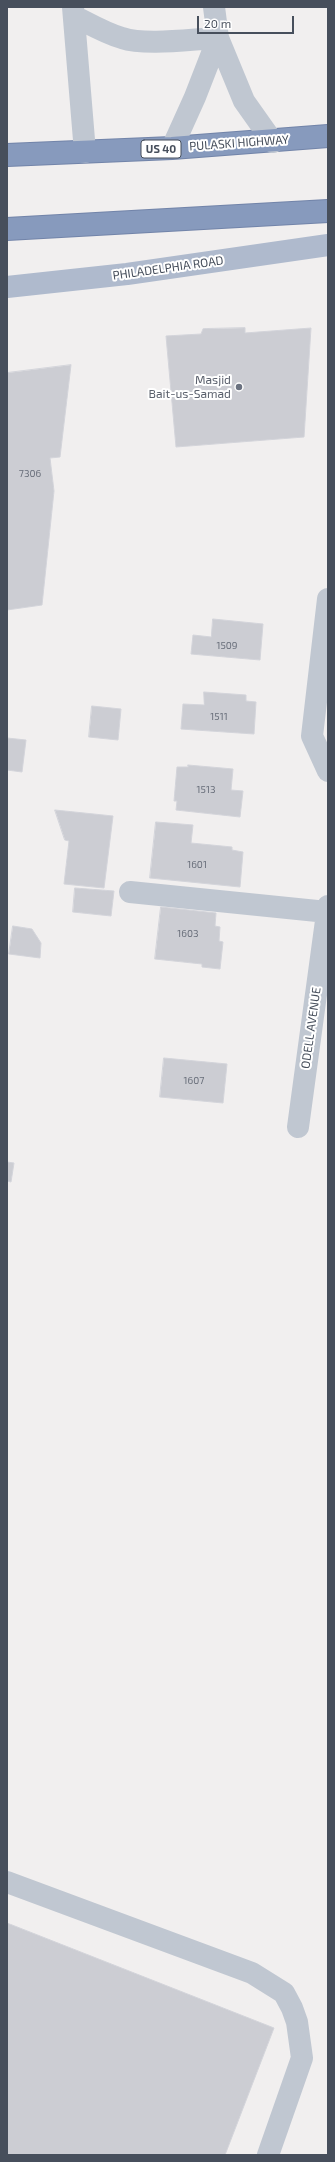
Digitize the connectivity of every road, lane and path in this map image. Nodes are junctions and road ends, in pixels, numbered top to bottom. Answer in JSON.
{"nodes":[{"id":1,"x":214,"y":7,"type":"edge"},
{"id":2,"x":74,"y":12,"type":"edge"},
{"id":3,"x":218,"y":38,"type":"junction"},
{"id":4,"x":328,"y":136,"type":"edge"},
{"id":5,"x":273,"y":142,"type":"junction"},
{"id":6,"x":172,"y":148,"type":"junction"},
{"id":7,"x":85,"y":152,"type":"junction"},
{"id":8,"x":7,"y":155,"type":"edge"},
{"id":9,"x":328,"y":212,"type":"edge"},
{"id":10,"x":7,"y":230,"type":"edge"},
{"id":11,"x":328,"y":245,"type":"edge"},
{"id":12,"x":7,"y":287,"type":"edge"},
{"id":13,"x":328,"y":599,"type":"edge"},
{"id":14,"x":320,"y":740,"type":"edge"},
{"id":15,"x":328,"y":771,"type":"edge"},
{"id":16,"x":130,"y":892,"type":"dead end"},
{"id":17,"x":328,"y":909,"type":"edge"},
{"id":18,"x":298,"y":1127,"type":"dead end"},
{"id":19,"x":7,"y":1882,"type":"edge"},
{"id":20,"x":268,"y":2155,"type":"edge"}],
"edges":[{"from":1,"to":3,"type":"street"},
{"from":2,"to":3,"type":"street"},
{"from":2,"to":7,"type":"street"},
{"from":3,"to":5,"type":"street"},
{"from":3,"to":6,"type":"street"},
{"from":4,"to":5,"type":"highway","name":"PULASKI HIGHWAY","number":"US 40"},
{"from":5,"to":6,"type":"highway","name":"PULASKI HIGHWAY","number":"US 40"},
{"from":6,"to":7,"type":"highway","name":"PULASKI HIGHWAY","number":"US 40"},
{"from":7,"to":8,"type":"highway","name":"PULASKI HIGHWAY","number":"US 40"},
{"from":9,"to":10,"type":"highway"},
{"from":11,"to":12,"type":"main road","name":"PHILADELPHIA ROAD"},
{"from":13,"to":14,"type":"street"},
{"from":14,"to":15,"type":"street"},
{"from":16,"to":17,"type":"street"},
{"from":17,"to":18,"type":"street","name":"ODELL AVENUE"},
{"from":19,"to":20,"type":"street"}]}
